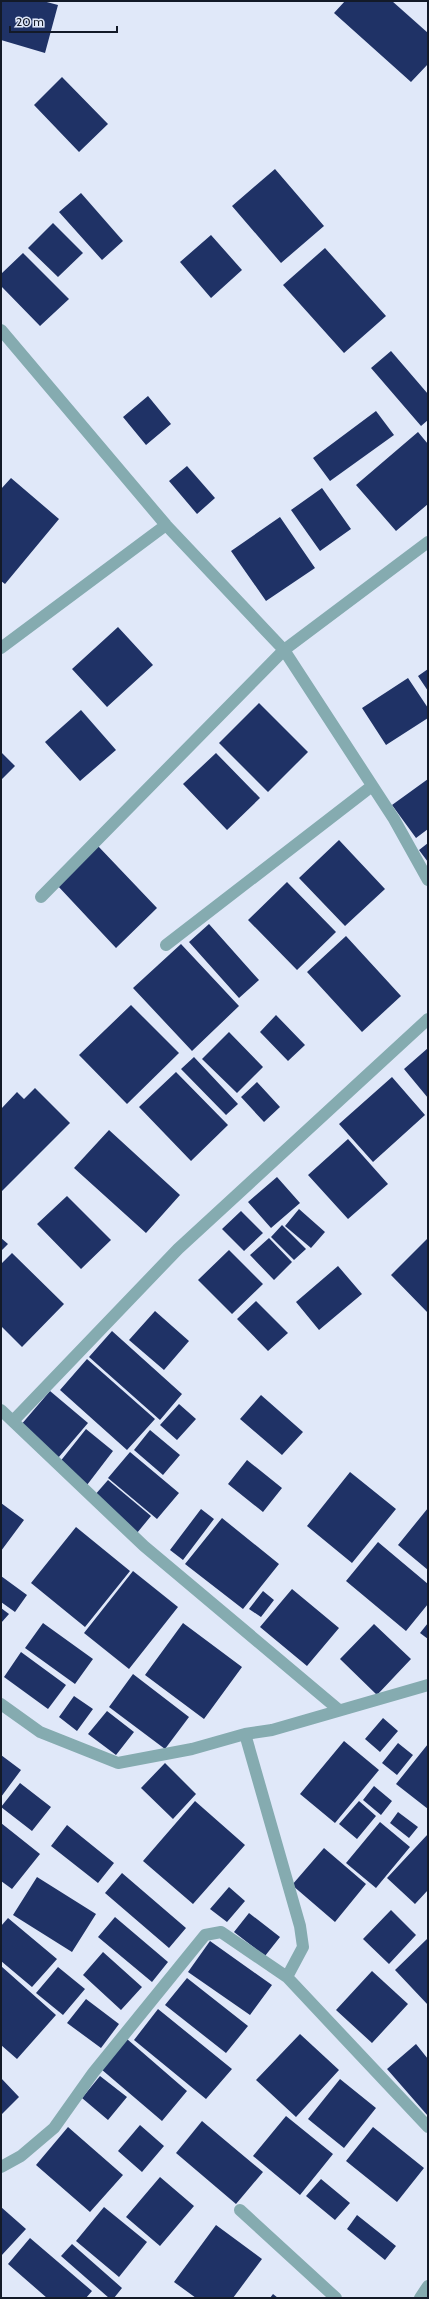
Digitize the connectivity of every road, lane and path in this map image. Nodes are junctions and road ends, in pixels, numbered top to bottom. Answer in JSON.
{"nodes":[{"id":1,"x":1,"y":330,"type":"edge"},
{"id":2,"x":166,"y":524,"type":"junction"},
{"id":3,"x":428,"y":542,"type":"edge"},
{"id":4,"x":1,"y":648,"type":"edge"},
{"id":5,"x":284,"y":650,"type":"junction"},
{"id":6,"x":372,"y":786,"type":"junction"},
{"id":7,"x":428,"y":880,"type":"edge"},
{"id":8,"x":41,"y":897,"type":"dead end"},
{"id":9,"x":166,"y":945,"type":"dead end"},
{"id":10,"x":428,"y":1019,"type":"edge"},
{"id":11,"x":1,"y":1410,"type":"edge"},
{"id":12,"x":13,"y":1421,"type":"junction"},
{"id":13,"x":428,"y":1685,"type":"edge"},
{"id":14,"x":1,"y":1704,"type":"edge"},
{"id":15,"x":339,"y":1710,"type":"junction"},
{"id":16,"x":245,"y":1734,"type":"junction"},
{"id":17,"x":287,"y":1977,"type":"junction"},
{"id":18,"x":428,"y":2127,"type":"edge"},
{"id":19,"x":1,"y":2167,"type":"edge"},
{"id":20,"x":240,"y":2210,"type":"dead end"},
{"id":21,"x":428,"y":2286,"type":"edge"},
{"id":22,"x":336,"y":2298,"type":"edge"},
{"id":23,"x":420,"y":2298,"type":"edge"}],
"edges":[{"from":1,"to":2,"type":"street"},
{"from":2,"to":4,"type":"street"},
{"from":2,"to":5,"type":"street"},
{"from":3,"to":5,"type":"street"},
{"from":5,"to":6,"type":"street"},
{"from":5,"to":8,"type":"street"},
{"from":6,"to":7,"type":"street"},
{"from":6,"to":9,"type":"street"},
{"from":10,"to":12,"type":"street"},
{"from":11,"to":12,"type":"street"},
{"from":12,"to":15,"type":"street"},
{"from":13,"to":15,"type":"street"},
{"from":14,"to":16,"type":"street"},
{"from":15,"to":16,"type":"street"},
{"from":16,"to":17,"type":"street"},
{"from":17,"to":18,"type":"street"},
{"from":17,"to":19,"type":"street"},
{"from":20,"to":22,"type":"street"},
{"from":21,"to":23,"type":"street"}]}
